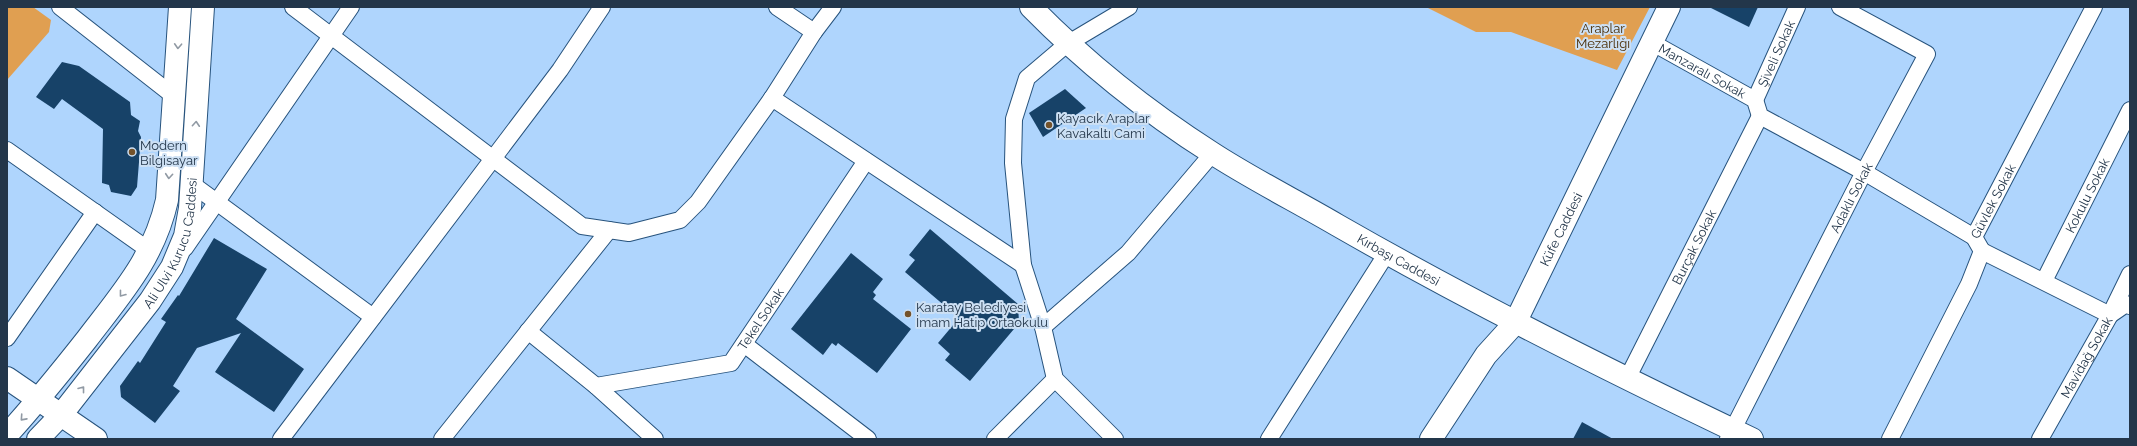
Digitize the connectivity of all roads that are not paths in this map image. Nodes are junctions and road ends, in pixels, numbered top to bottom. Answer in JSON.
{"nodes":[{"id":1,"x":60,"y":7,"type":"edge"},
{"id":2,"x":180,"y":7,"type":"edge"},
{"id":3,"x":203,"y":7,"type":"edge"},
{"id":4,"x":293,"y":7,"type":"edge"},
{"id":5,"x":351,"y":7,"type":"edge"},
{"id":6,"x":602,"y":7,"type":"edge"},
{"id":7,"x":777,"y":7,"type":"edge"},
{"id":8,"x":833,"y":7,"type":"edge"},
{"id":9,"x":1031,"y":7,"type":"edge"},
{"id":10,"x":1129,"y":7,"type":"edge"},
{"id":11,"x":1669,"y":7,"type":"edge"},
{"id":12,"x":1797,"y":7,"type":"edge"},
{"id":13,"x":1840,"y":7,"type":"edge"},
{"id":14,"x":2094,"y":7,"type":"edge"},
{"id":15,"x":814,"y":32,"type":"junction"},
{"id":16,"x":331,"y":35,"type":"junction"},
{"id":17,"x":1651,"y":42,"type":"junction"},
{"id":18,"x":1067,"y":44,"type":"junction"},
{"id":19,"x":175,"y":97,"type":"junction"},
{"id":20,"x":772,"y":98,"type":"junction"},
{"id":21,"x":1755,"y":100,"type":"junction"},
{"id":22,"x":2130,"y":110,"type":"edge"},
{"id":23,"x":1760,"y":116,"type":"junction"},
{"id":24,"x":7,"y":150,"type":"edge"},
{"id":25,"x":1212,"y":154,"type":"junction"},
{"id":26,"x":493,"y":158,"type":"junction"},
{"id":27,"x":866,"y":161,"type":"junction"},
{"id":28,"x":1864,"y":172,"type":"junction"},
{"id":29,"x":192,"y":184,"type":"junction"},
{"id":30,"x":216,"y":202,"type":"junction"},
{"id":31,"x":95,"y":212,"type":"junction"},
{"id":32,"x":609,"y":230,"type":"junction"},
{"id":33,"x":1974,"y":237,"type":"junction"},
{"id":34,"x":150,"y":251,"type":"junction"},
{"id":35,"x":1982,"y":251,"type":"junction"},
{"id":36,"x":1387,"y":253,"type":"junction"},
{"id":37,"x":1023,"y":265,"type":"junction"},
{"id":38,"x":172,"y":267,"type":"junction"},
{"id":39,"x":2130,"y":274,"type":"edge"},
{"id":40,"x":2044,"y":281,"type":"junction"},
{"id":41,"x":2130,"y":306,"type":"edge"},
{"id":42,"x":2110,"y":315,"type":"junction"},
{"id":43,"x":373,"y":317,"type":"junction"},
{"id":44,"x":1515,"y":323,"type":"junction"},
{"id":45,"x":1043,"y":327,"type":"junction"},
{"id":46,"x":528,"y":331,"type":"junction"},
{"id":47,"x":7,"y":338,"type":"edge"},
{"id":48,"x":744,"y":344,"type":"junction"},
{"id":49,"x":7,"y":378,"type":"edge"},
{"id":50,"x":1055,"y":379,"type":"junction"},
{"id":51,"x":1627,"y":379,"type":"junction"},
{"id":52,"x":596,"y":386,"type":"junction"},
{"id":53,"x":38,"y":401,"type":"junction"},
{"id":54,"x":61,"y":415,"type":"junction"},
{"id":55,"x":7,"y":435,"type":"edge"},
{"id":56,"x":1738,"y":436,"type":"edge"},
{"id":57,"x":38,"y":439,"type":"edge"},
{"id":58,"x":96,"y":439,"type":"edge"},
{"id":59,"x":281,"y":439,"type":"edge"},
{"id":60,"x":443,"y":439,"type":"edge"},
{"id":61,"x":655,"y":439,"type":"edge"},
{"id":62,"x":868,"y":439,"type":"edge"},
{"id":63,"x":995,"y":439,"type":"edge"},
{"id":64,"x":1115,"y":439,"type":"edge"},
{"id":65,"x":1269,"y":439,"type":"edge"},
{"id":66,"x":1431,"y":439,"type":"edge"},
{"id":67,"x":1890,"y":439,"type":"edge"},
{"id":68,"x":2040,"y":439,"type":"edge"}],
"edges":[{"from":1,"to":19,"type":"street"},
{"from":2,"to":19,"type":"street","name":"Ali Ulvi Kurucu Caddesi","one_way":true},
{"from":29,"to":3,"type":"street","name":"Ali Ulvi Kurucu Caddesi","one_way":true},
{"from":4,"to":16,"type":"street"},
{"from":5,"to":16,"type":"street"},
{"from":6,"to":26,"type":"street"},
{"from":7,"to":15,"type":"street"},
{"from":8,"to":15,"type":"street"},
{"from":9,"to":18,"type":"street","name":"Kırbaşı Caddesi"},
{"from":10,"to":18,"type":"street"},
{"from":11,"to":17,"type":"street","name":"Küfe Caddesi"},
{"from":12,"to":21,"type":"street","name":"Şiveli Sokak"},
{"from":13,"to":28,"type":"street","name":"Adaklı Sokak"},
{"from":14,"to":33,"type":"street","name":"Güvlek Sokak"},
{"from":15,"to":20,"type":"street"},
{"from":16,"to":26,"type":"street"},
{"from":16,"to":30,"type":"street"},
{"from":17,"to":21,"type":"street","name":"Manzaralı Sokak"},
{"from":17,"to":44,"type":"street","name":"Küfe Caddesi"},
{"from":18,"to":25,"type":"street","name":"Kırbaşı Caddesi"},
{"from":18,"to":37,"type":"street"},
{"from":19,"to":34,"type":"street","name":"Ali Ulvi Kurucu Caddesi","one_way":true},
{"from":20,"to":27,"type":"street"},
{"from":20,"to":32,"type":"street"},
{"from":21,"to":23,"type":"street","name":"Manzaralı Sokak"},
{"from":22,"to":40,"type":"street","name":"Kokulu Sokak"},
{"from":23,"to":28,"type":"street"},
{"from":23,"to":51,"type":"street","name":"Burçak Sokak"},
{"from":24,"to":31,"type":"street"},
{"from":25,"to":36,"type":"street","name":"Kırbaşı Caddesi"},
{"from":25,"to":45,"type":"street"},
{"from":26,"to":32,"type":"street"},
{"from":26,"to":43,"type":"street"},
{"from":27,"to":37,"type":"street"},
{"from":27,"to":48,"type":"street","name":"Tekel Sokak"},
{"from":28,"to":33,"type":"street"},
{"from":28,"to":56,"type":"street","name":"Adaklı Sokak"},
{"from":29,"to":30,"type":"street"},
{"from":29,"to":38,"type":"street","name":"Ali Ulvi Kurucu Caddesi"},
{"from":30,"to":38,"type":"street"},
{"from":30,"to":43,"type":"street"},
{"from":31,"to":34,"type":"street"},
{"from":31,"to":47,"type":"street"},
{"from":32,"to":46,"type":"street"},
{"from":33,"to":35,"type":"street","name":"Güvlek Sokak"},
{"from":34,"to":53,"type":"street","name":"Ali Ulvi Kurucu Caddesi","one_way":true},
{"from":35,"to":40,"type":"street"},
{"from":35,"to":67,"type":"street","name":"Güvlek Sokak"},
{"from":36,"to":44,"type":"street","name":"Kırbaşı Caddesi"},
{"from":36,"to":65,"type":"street"},
{"from":37,"to":45,"type":"street"},
{"from":54,"to":38,"type":"street","name":"Ali Ulvi Kurucu Caddesi","one_way":true},
{"from":39,"to":42,"type":"street","name":"Mavidağ Sokak"},
{"from":40,"to":42,"type":"street"},
{"from":41,"to":42,"type":"street"},
{"from":42,"to":68,"type":"street","name":"Mavidağ Sokak"},
{"from":43,"to":59,"type":"street"},
{"from":44,"to":51,"type":"street","name":"Kırbaşı Caddesi"},
{"from":44,"to":66,"type":"street","name":"Küfe Caddesi"},
{"from":45,"to":50,"type":"street"},
{"from":46,"to":52,"type":"street"},
{"from":46,"to":60,"type":"street"},
{"from":48,"to":52,"type":"street","name":"Tekel Sokak"},
{"from":48,"to":62,"type":"street"},
{"from":49,"to":53,"type":"street"},
{"from":50,"to":63,"type":"street"},
{"from":50,"to":64,"type":"street"},
{"from":51,"to":56,"type":"street","name":"Kırbaşı Caddesi"},
{"from":52,"to":61,"type":"street"},
{"from":53,"to":54,"type":"street"},
{"from":53,"to":55,"type":"street","name":"Ali Ulvi Kurucu Caddesi","one_way":true},
{"from":54,"to":57,"type":"street","name":"Ali Ulvi Kurucu Caddesi"},
{"from":54,"to":58,"type":"street"}]}
